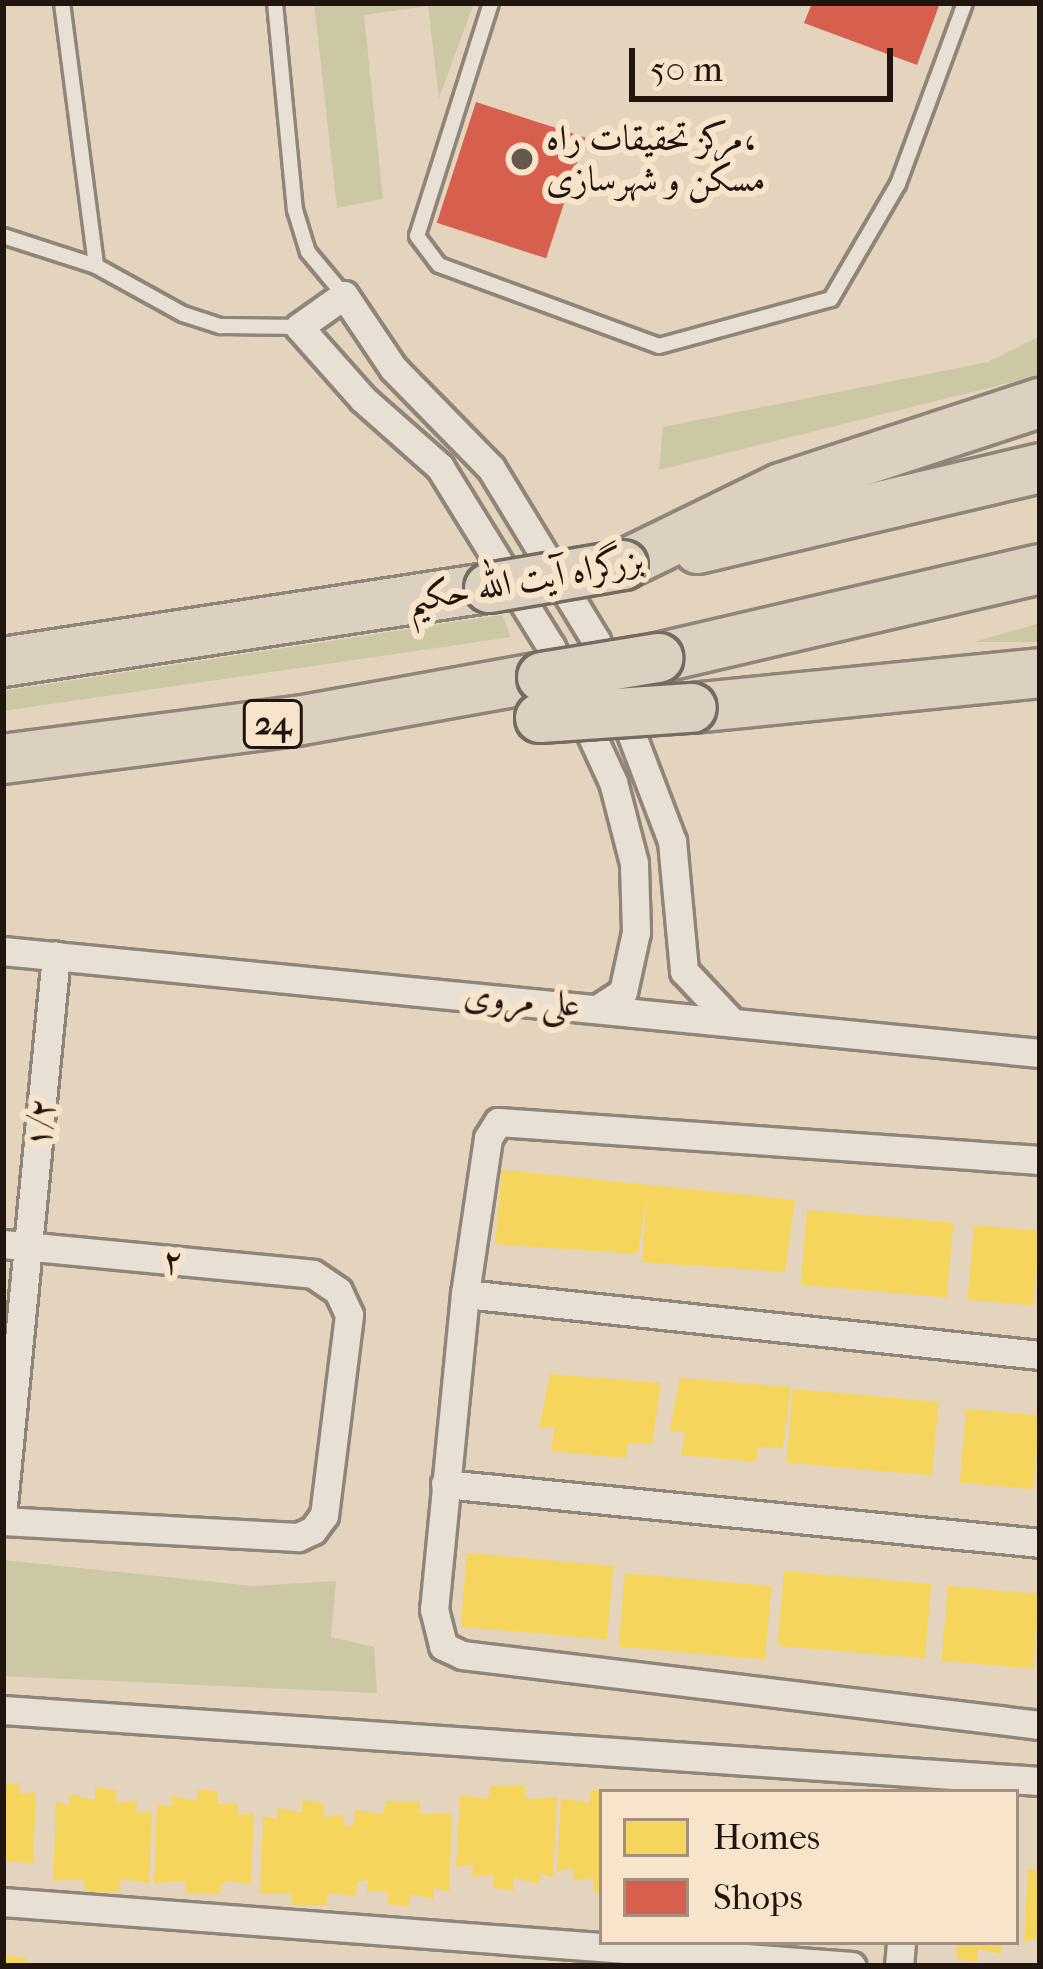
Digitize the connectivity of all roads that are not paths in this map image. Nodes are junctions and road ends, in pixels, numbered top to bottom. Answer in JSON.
{"nodes":[{"id":1,"x":62,"y":3,"type":"edge"},
{"id":2,"x":274,"y":3,"type":"edge"},
{"id":3,"x":491,"y":3,"type":"edge"},
{"id":4,"x":965,"y":3,"type":"edge"},
{"id":5,"x":3,"y":236,"type":"edge"},
{"id":6,"x":96,"y":266,"type":"junction"},
{"id":7,"x":344,"y":295,"type":"junction"},
{"id":8,"x":299,"y":327,"type":"junction"},
{"id":9,"x":394,"y":368,"type":"junction"},
{"id":10,"x":363,"y":399,"type":"junction"},
{"id":11,"x":1040,"y":404,"type":"edge"},
{"id":12,"x":1040,"y":468,"type":"edge"},
{"id":13,"x":623,"y":566,"type":"junction"},
{"id":14,"x":1040,"y":569,"type":"edge"},
{"id":15,"x":3,"y":662,"type":"edge"},
{"id":16,"x":1040,"y":673,"type":"edge"},
{"id":17,"x":541,"y":697,"type":"junction"},
{"id":18,"x":3,"y":759,"type":"edge"},
{"id":19,"x":3,"y":951,"type":"edge"},
{"id":20,"x":56,"y":956,"type":"junction"},
{"id":21,"x":599,"y":1007,"type":"junction"},
{"id":22,"x":730,"y":1020,"type":"junction"},
{"id":23,"x":1040,"y":1053,"type":"edge"},
{"id":24,"x":1040,"y":1160,"type":"edge"},
{"id":25,"x":15,"y":1246,"type":"edge"},
{"id":26,"x":465,"y":1294,"type":"junction"},
{"id":27,"x":1040,"y":1355,"type":"edge"},
{"id":28,"x":445,"y":1484,"type":"junction"},
{"id":29,"x":3,"y":1505,"type":"edge"},
{"id":30,"x":3,"y":1521,"type":"edge"},
{"id":31,"x":1040,"y":1543,"type":"edge"},
{"id":32,"x":3,"y":1710,"type":"edge"},
{"id":33,"x":1040,"y":1725,"type":"edge"},
{"id":34,"x":912,"y":1780,"type":"edge"},
{"id":35,"x":1040,"y":1780,"type":"edge"},
{"id":36,"x":3,"y":1902,"type":"edge"},
{"id":37,"x":852,"y":1966,"type":"edge"}],
"edges":[{"from":1,"to":6,"type":"lane"},
{"from":2,"to":7,"type":"lane"},
{"from":3,"to":4,"type":"lane"},
{"from":5,"to":6,"type":"lane"},
{"from":6,"to":8,"type":"lane"},
{"from":7,"to":8,"type":"street"},
{"from":7,"to":9,"type":"street"},
{"from":8,"to":10,"type":"street"},
{"from":9,"to":10,"type":"street"},
{"from":9,"to":22,"type":"street"},
{"from":10,"to":21,"type":"street"},
{"from":11,"to":13,"type":"highway"},
{"from":12,"to":13,"type":"highway","name":"بزرگراه آیت الله حکیم"},
{"from":13,"to":15,"type":"highway","name":"بزرگراه آیت الله حکیم","bridge":true},
{"from":14,"to":17,"type":"highway","number":"24","bridge":true},
{"from":16,"to":17,"type":"highway","bridge":true},
{"from":17,"to":18,"type":"highway","number":"24"},
{"from":19,"to":20,"type":"street","name":"علی مروی"},
{"from":20,"to":21,"type":"street","name":"علی مروی"},
{"from":20,"to":25,"type":"street","name":"۱/۲"},
{"from":21,"to":22,"type":"street","name":"علی مروی"},
{"from":22,"to":23,"type":"street","name":"علی مروی"},
{"from":24,"to":26,"type":"street"},
{"from":25,"to":29,"type":"street","name":"۱/۲"},
{"from":25,"to":30,"type":"street","name":"۲"},
{"from":26,"to":27,"type":"street"},
{"from":26,"to":28,"type":"street"},
{"from":28,"to":31,"type":"street"},
{"from":28,"to":33,"type":"street"},
{"from":32,"to":34,"type":"street"},
{"from":34,"to":35,"type":"street"},
{"from":36,"to":37,"type":"street"}]}
